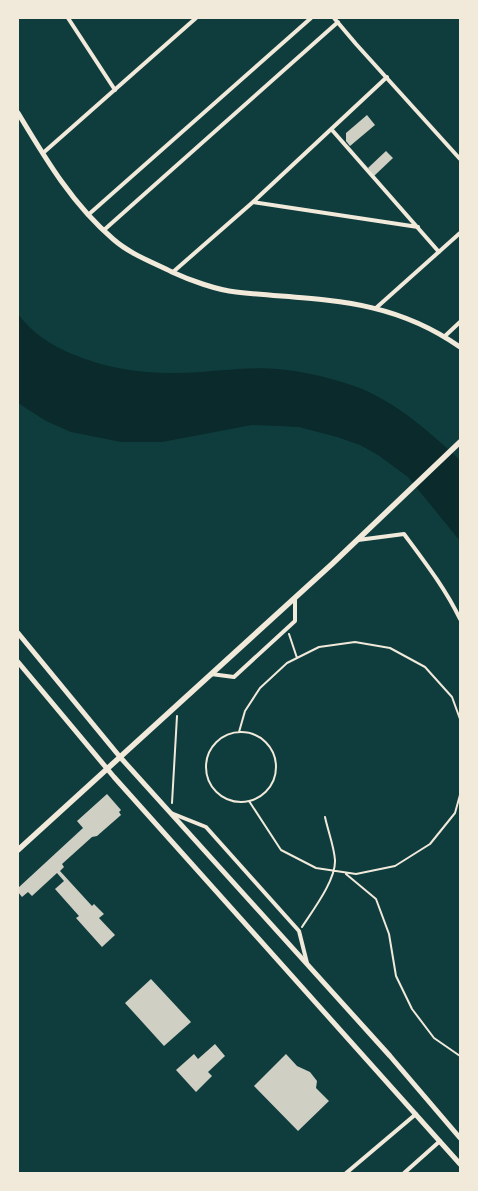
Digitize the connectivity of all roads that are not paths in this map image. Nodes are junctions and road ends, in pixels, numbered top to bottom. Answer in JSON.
{"nodes":[{"id":1,"x":68,"y":18,"type":"edge"},
{"id":2,"x":196,"y":18,"type":"edge"},
{"id":3,"x":311,"y":18,"type":"edge"},
{"id":4,"x":334,"y":18,"type":"edge"},
{"id":5,"x":338,"y":22,"type":"junction"},
{"id":6,"x":387,"y":77,"type":"junction"},
{"id":7,"x":115,"y":90,"type":"junction"},
{"id":8,"x":18,"y":113,"type":"edge"},
{"id":9,"x":332,"y":130,"type":"junction"},
{"id":10,"x":43,"y":153,"type":"junction"},
{"id":11,"x":460,"y":159,"type":"edge"},
{"id":12,"x":253,"y":202,"type":"junction"},
{"id":13,"x":88,"y":215,"type":"junction"},
{"id":14,"x":418,"y":227,"type":"junction"},
{"id":15,"x":104,"y":230,"type":"junction"},
{"id":16,"x":460,"y":233,"type":"edge"},
{"id":17,"x":439,"y":252,"type":"junction"},
{"id":18,"x":173,"y":272,"type":"junction"},
{"id":19,"x":376,"y":308,"type":"junction"},
{"id":20,"x":460,"y":322,"type":"edge"},
{"id":21,"x":445,"y":336,"type":"junction"},
{"id":22,"x":460,"y":347,"type":"edge"},
{"id":23,"x":460,"y":442,"type":"edge"},
{"id":24,"x":358,"y":540,"type":"junction"},
{"id":25,"x":295,"y":598,"type":"junction"},
{"id":26,"x":460,"y":619,"type":"edge"},
{"id":27,"x":18,"y":633,"type":"edge"},
{"id":28,"x":18,"y":662,"type":"edge"},
{"id":29,"x":211,"y":674,"type":"junction"},
{"id":30,"x":120,"y":756,"type":"junction"},
{"id":31,"x":107,"y":769,"type":"junction"},
{"id":32,"x":171,"y":813,"type":"junction"},
{"id":33,"x":18,"y":850,"type":"edge"},
{"id":34,"x":308,"y":965,"type":"junction"},
{"id":35,"x":417,"y":1114,"type":"junction"},
{"id":36,"x":460,"y":1138,"type":"edge"},
{"id":37,"x":440,"y":1141,"type":"junction"},
{"id":38,"x":460,"y":1164,"type":"edge"},
{"id":39,"x":345,"y":1174,"type":"edge"},
{"id":40,"x":403,"y":1174,"type":"edge"}],
"edges":[{"from":1,"to":7,"type":"street"},
{"from":2,"to":7,"type":"street"},
{"from":3,"to":13,"type":"street"},
{"from":4,"to":5,"type":"street"},
{"from":5,"to":6,"type":"street"},
{"from":5,"to":15,"type":"street"},
{"from":6,"to":9,"type":"street"},
{"from":6,"to":11,"type":"street"},
{"from":7,"to":10,"type":"street"},
{"from":8,"to":10,"type":"street"},
{"from":9,"to":12,"type":"street"},
{"from":9,"to":14,"type":"street"},
{"from":10,"to":13,"type":"street"},
{"from":12,"to":14,"type":"street"},
{"from":12,"to":18,"type":"street"},
{"from":13,"to":15,"type":"street"},
{"from":14,"to":17,"type":"street"},
{"from":15,"to":18,"type":"street"},
{"from":16,"to":17,"type":"street"},
{"from":17,"to":19,"type":"street"},
{"from":18,"to":19,"type":"street"},
{"from":19,"to":21,"type":"street"},
{"from":20,"to":21,"type":"street"},
{"from":21,"to":22,"type":"street"},
{"from":23,"to":24,"type":"main road"},
{"from":24,"to":25,"type":"main road"},
{"from":24,"to":26,"type":"street"},
{"from":25,"to":29,"type":"main road"},
{"from":25,"to":29,"type":"street"},
{"from":27,"to":30,"type":"street"},
{"from":28,"to":31,"type":"street"},
{"from":29,"to":30,"type":"main road"},
{"from":30,"to":31,"type":"main road"},
{"from":30,"to":32,"type":"street"},
{"from":31,"to":33,"type":"main road"},
{"from":31,"to":35,"type":"street"},
{"from":32,"to":34,"type":"street"},
{"from":32,"to":34,"type":"street"},
{"from":34,"to":36,"type":"street"},
{"from":35,"to":37,"type":"street"},
{"from":35,"to":39,"type":"street"},
{"from":37,"to":38,"type":"street"},
{"from":37,"to":40,"type":"street"}]}
